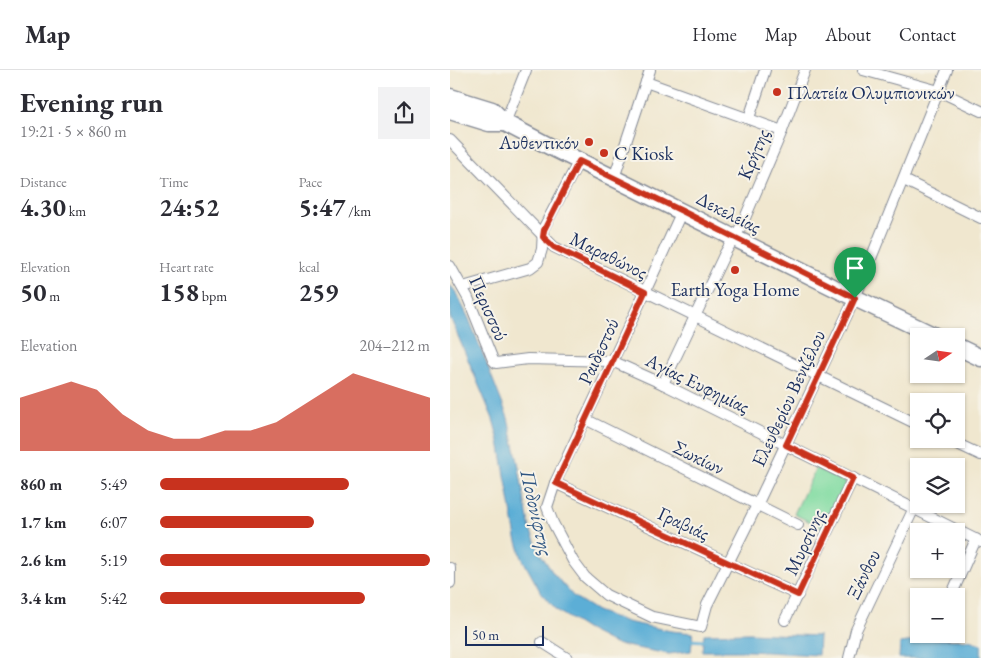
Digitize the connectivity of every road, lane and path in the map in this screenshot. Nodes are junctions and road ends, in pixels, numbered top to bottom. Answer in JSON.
{"nodes":[{"id":1,"x":526,"y":70,"type":"edge"},
{"id":2,"x":650,"y":70,"type":"edge"},
{"id":3,"x":765,"y":70,"type":"edge"},
{"id":4,"x":805,"y":70,"type":"edge"},
{"id":5,"x":863,"y":70,"type":"edge"},
{"id":6,"x":947,"y":70,"type":"edge"},
{"id":7,"x":646,"y":82,"type":"junction"},
{"id":8,"x":939,"y":91,"type":"junction"},
{"id":9,"x":451,"y":102,"type":"edge"},
{"id":10,"x":981,"y":112,"type":"edge"},
{"id":11,"x":749,"y":118,"type":"junction"},
{"id":12,"x":505,"y":123,"type":"junction"},
{"id":13,"x":782,"y":131,"type":"junction"},
{"id":14,"x":450,"y":140,"type":"edge"},
{"id":15,"x":579,"y":161,"type":"junction"},
{"id":16,"x":614,"y":178,"type":"junction"},
{"id":17,"x":904,"y":180,"type":"junction"},
{"id":18,"x":682,"y":211,"type":"junction"},
{"id":19,"x":981,"y":218,"type":"edge"},
{"id":20,"x":543,"y":237,"type":"junction"},
{"id":21,"x":735,"y":238,"type":"junction"},
{"id":22,"x":450,"y":266,"type":"edge"},
{"id":23,"x":463,"y":287,"type":"junction"},
{"id":24,"x":645,"y":292,"type":"junction"},
{"id":25,"x":855,"y":298,"type":"junction"},
{"id":26,"x":695,"y":316,"type":"junction"},
{"id":27,"x":918,"y":328,"type":"edge"},
{"id":28,"x":965,"y":350,"type":"edge"},
{"id":29,"x":981,"y":358,"type":"edge"},
{"id":30,"x":612,"y":361,"type":"junction"},
{"id":31,"x":496,"y":363,"type":"joint"},
{"id":32,"x":818,"y":376,"type":"junction"},
{"id":33,"x":663,"y":384,"type":"junction"},
{"id":34,"x":585,"y":419,"type":"junction"},
{"id":35,"x":910,"y":421,"type":"edge"},
{"id":36,"x":786,"y":445,"type":"junction"},
{"id":37,"x":965,"y":447,"type":"edge"},
{"id":38,"x":981,"y":455,"type":"edge"},
{"id":39,"x":853,"y":478,"type":"junction"},
{"id":40,"x":556,"y":483,"type":"junction"},
{"id":41,"x":757,"y":505,"type":"junction"},
{"id":42,"x":910,"y":506,"type":"edge"},
{"id":43,"x":912,"y":513,"type":"edge"},
{"id":44,"x":924,"y":513,"type":"edge"},
{"id":45,"x":798,"y":525,"type":"dead end"},
{"id":46,"x":979,"y":540,"type":"edge"},
{"id":47,"x":729,"y":562,"type":"junction"},
{"id":48,"x":450,"y":568,"type":"edge"},
{"id":49,"x":450,"y":583,"type":"edge"},
{"id":50,"x":955,"y":588,"type":"edge"},
{"id":51,"x":798,"y":595,"type":"junction"},
{"id":52,"x":785,"y":620,"type":"dead end"},
{"id":53,"x":702,"y":628,"type":"joint"},
{"id":54,"x":542,"y":642,"type":"dead end"},
{"id":55,"x":567,"y":658,"type":"edge"},
{"id":56,"x":850,"y":658,"type":"edge"}],
"edges":[{"from":1,"to":12,"type":"street"},
{"from":2,"to":7,"type":"street"},
{"from":3,"to":11,"type":"street","name":"Κρήτης"},
{"from":4,"to":13,"type":"street","name":"Κρήτης"},
{"from":5,"to":8,"type":"street"},
{"from":6,"to":8,"type":"street","name":"Ελευθερίου Βενιζέλου"},
{"from":7,"to":11,"type":"street"},
{"from":7,"to":16,"type":"street"},
{"from":8,"to":10,"type":"street"},
{"from":8,"to":17,"type":"street","name":"Ελευθερίου Βενιζέλου"},
{"from":9,"to":12,"type":"main road","name":"Δεκελείας"},
{"from":11,"to":13,"type":"street"},
{"from":12,"to":15,"type":"main road","name":"Δεκελείας"},
{"from":13,"to":21,"type":"street","name":"Κρήτης"},
{"from":14,"to":20,"type":"street","name":"Μαραθώνος"},
{"from":15,"to":16,"type":"main road","name":"Δεκελείας"},
{"from":15,"to":20,"type":"street"},
{"from":16,"to":18,"type":"main road","name":"Δεκελείας"},
{"from":17,"to":19,"type":"street"},
{"from":17,"to":25,"type":"street","name":"Ελευθερίου Βενιζέλου"},
{"from":18,"to":21,"type":"main road","name":"Δεκελείας"},
{"from":18,"to":24,"type":"street","name":"Ραιδεστού"},
{"from":20,"to":23,"type":"street"},
{"from":20,"to":24,"type":"street","name":"Μαραθώνος"},
{"from":21,"to":25,"type":"main road","name":"Δεκελείας"},
{"from":21,"to":26,"type":"street","name":"Κρήτης"},
{"from":22,"to":23,"type":"street","name":"Περισσού"},
{"from":23,"to":31,"type":"street","name":"Περισσού"},
{"from":24,"to":26,"type":"street","name":"Μαραθώνος"},
{"from":24,"to":30,"type":"street","name":"Ραιδεστού"},
{"from":25,"to":27,"type":"main road","name":"Δεκελείας"},
{"from":25,"to":32,"type":"street","name":"Ελευθερίου Βενιζέλου"},
{"from":26,"to":32,"type":"street","name":"Μαραθώνος"},
{"from":26,"to":33,"type":"street","name":"Κρήτης"},
{"from":28,"to":29,"type":"main road"},
{"from":30,"to":31,"type":"street","name":"Αγίας Ευφημίας"},
{"from":30,"to":33,"type":"street","name":"Αγίας Ευφημίας"},
{"from":30,"to":34,"type":"street","name":"Ραιδεστού"},
{"from":32,"to":35,"type":"street","name":"Μαραθώνος"},
{"from":32,"to":36,"type":"street","name":"Ελευθερίου Βενιζέλου"},
{"from":33,"to":36,"type":"street","name":"Αγίας Ευφημίας"},
{"from":34,"to":40,"type":"street","name":"Ραιδεστού"},
{"from":34,"to":41,"type":"street","name":"Σωκίων"},
{"from":36,"to":39,"type":"street","name":"Αγίας Ευφημίας"},
{"from":36,"to":41,"type":"street","name":"Ελευθερίου Βενιζέλου"},
{"from":37,"to":38,"type":"street"},
{"from":39,"to":42,"type":"street","name":"Αγίας Ευφημίας"},
{"from":39,"to":51,"type":"street","name":"Μυρσίνης"},
{"from":40,"to":47,"type":"street","name":"Γραβιάς"},
{"from":40,"to":53,"type":"street","name":"Ραιδεστού"},
{"from":41,"to":45,"type":"street","name":"Σωκίων"},
{"from":41,"to":47,"type":"street","name":"Ελευθερίου Βενιζέλου"},
{"from":43,"to":56,"type":"street","name":"Ξάνθου"},
{"from":44,"to":46,"type":"street","name":"Αγίας Ευφημίας"},
{"from":46,"to":50,"type":"street"},
{"from":47,"to":51,"type":"street","name":"Γραβιάς"},
{"from":47,"to":53,"type":"street","name":"Ελευθερίου Βενιζέλου"},
{"from":48,"to":49,"type":"street"},
{"from":51,"to":52,"type":"street","name":"Μυρσίνης"},
{"from":54,"to":55,"type":"street"}]}
